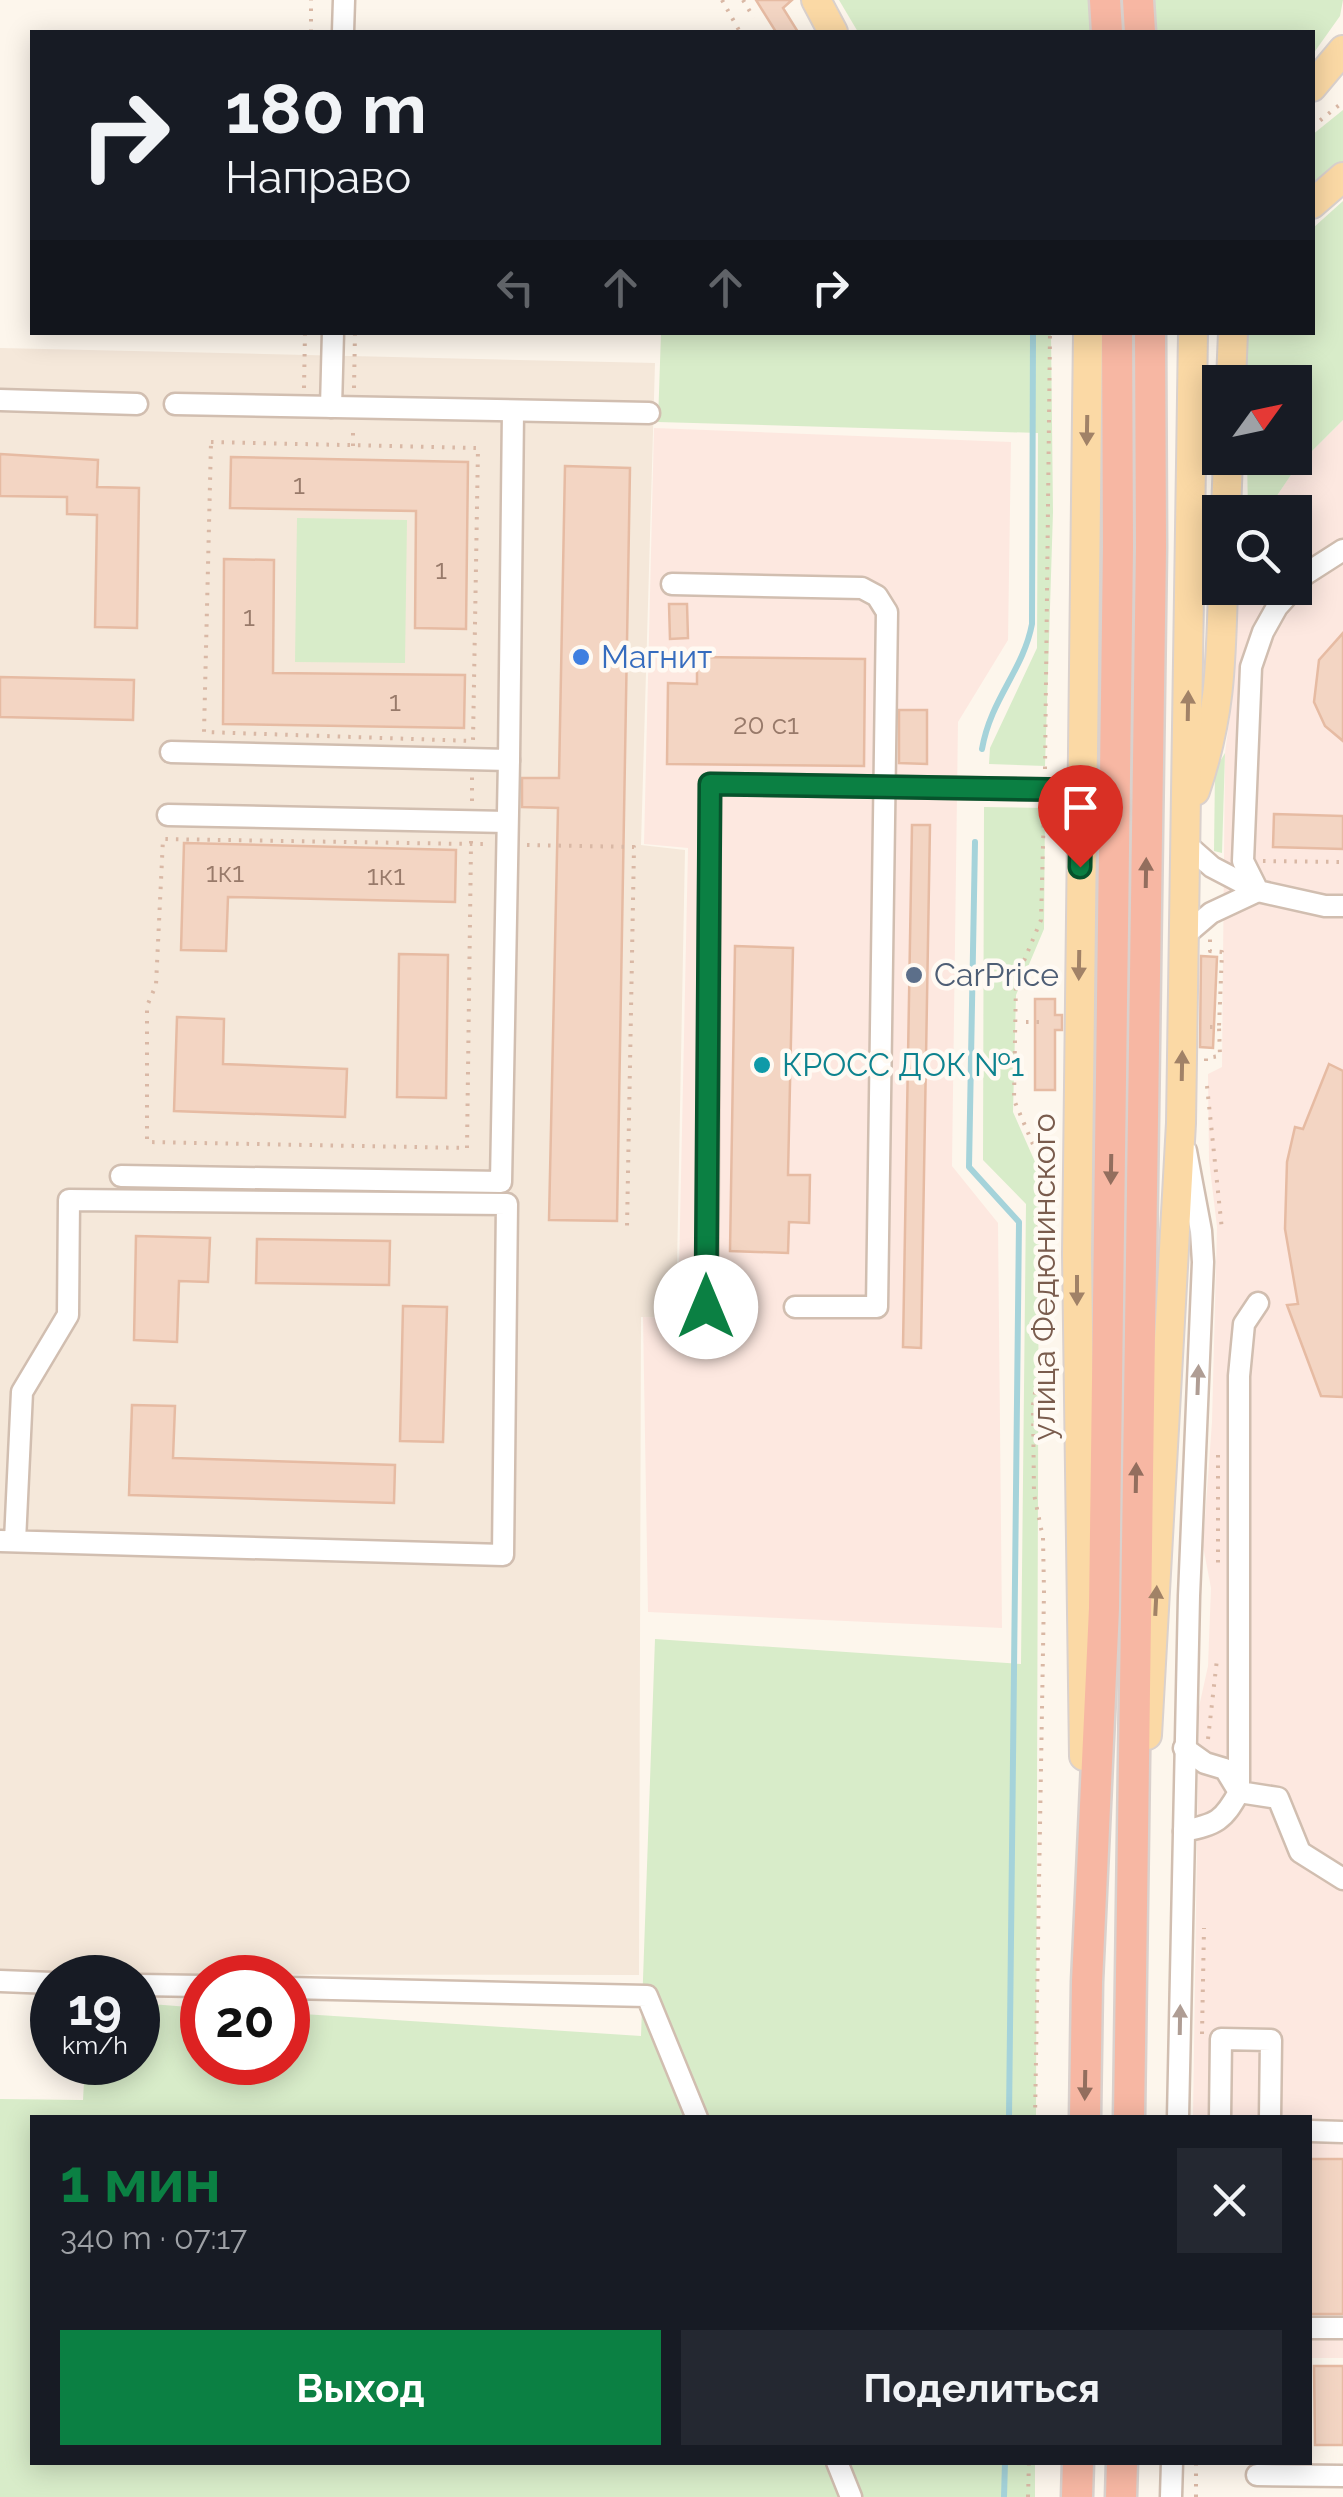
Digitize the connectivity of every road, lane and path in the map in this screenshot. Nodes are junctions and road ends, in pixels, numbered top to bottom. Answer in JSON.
{"nodes":[{"id":1,"x":311,"y":0,"type":"edge"},
{"id":2,"x":344,"y":0,"type":"edge"},
{"id":3,"x":722,"y":0,"type":"edge"},
{"id":4,"x":743,"y":0,"type":"edge"},
{"id":5,"x":816,"y":0,"type":"edge"},
{"id":6,"x":1106,"y":0,"type":"edge"},
{"id":7,"x":1138,"y":0,"type":"edge"},
{"id":8,"x":754,"y":18,"type":"dead end"},
{"id":9,"x":310,"y":30,"type":"edge"},
{"id":10,"x":343,"y":30,"type":"edge"},
{"id":11,"x":739,"y":30,"type":"edge"},
{"id":12,"x":832,"y":30,"type":"edge"},
{"id":13,"x":1107,"y":30,"type":"edge"},
{"id":14,"x":1140,"y":30,"type":"edge"},
{"id":15,"x":1343,"y":50,"type":"edge"},
{"id":16,"x":1315,"y":83,"type":"edge"},
{"id":17,"x":1343,"y":102,"type":"edge"},
{"id":18,"x":1315,"y":125,"type":"edge"},
{"id":19,"x":1343,"y":178,"type":"edge"},
{"id":20,"x":1315,"y":201,"type":"edge"},
{"id":21,"x":334,"y":335,"type":"edge"},
{"id":22,"x":1050,"y":335,"type":"edge"},
{"id":23,"x":1088,"y":335,"type":"edge"},
{"id":24,"x":1117,"y":335,"type":"edge"},
{"id":25,"x":1150,"y":335,"type":"edge"},
{"id":26,"x":1193,"y":335,"type":"edge"},
{"id":27,"x":1233,"y":335,"type":"edge"},
{"id":28,"x":1232,"y":365,"type":"edge"},
{"id":29,"x":0,"y":400,"type":"edge"},
{"id":30,"x":137,"y":404,"type":"dead end"},
{"id":31,"x":176,"y":404,"type":"dead end"},
{"id":32,"x":331,"y":407,"type":"junction"},
{"id":33,"x":513,"y":412,"type":"junction"},
{"id":34,"x":648,"y":414,"type":"dead end"},
{"id":35,"x":353,"y":446,"type":"joint"},
{"id":36,"x":1343,"y":550,"type":"edge"},
{"id":37,"x":1312,"y":571,"type":"edge"},
{"id":38,"x":672,"y":584,"type":"dead end"},
{"id":39,"x":1223,"y":605,"type":"edge"},
{"id":40,"x":1279,"y":605,"type":"edge"},
{"id":41,"x":171,"y":752,"type":"dead end"},
{"id":42,"x":473,"y":759,"type":"junction"},
{"id":43,"x":509,"y":760,"type":"junction"},
{"id":44,"x":885,"y":787,"type":"junction"},
{"id":45,"x":1044,"y":790,"type":"junction"},
{"id":46,"x":1081,"y":790,"type":"junction"},
{"id":47,"x":168,"y":814,"type":"dead end"},
{"id":48,"x":472,"y":821,"type":"junction"},
{"id":49,"x":507,"y":822,"type":"junction"},
{"id":50,"x":1186,"y":830,"type":"junction"},
{"id":51,"x":163,"y":839,"type":"dead end"},
{"id":52,"x":1258,"y":891,"type":"junction"},
{"id":53,"x":1343,"y":906,"type":"edge"},
{"id":54,"x":1211,"y":913,"type":"junction"},
{"id":55,"x":1184,"y":936,"type":"junction"},
{"id":56,"x":1026,"y":1022,"type":"dead end"},
{"id":57,"x":1042,"y":1022,"type":"dead end"},
{"id":58,"x":1210,"y":1027,"type":"dead end"},
{"id":59,"x":1220,"y":1028,"type":"junction"},
{"id":60,"x":1181,"y":1123,"type":"junction"},
{"id":61,"x":120,"y":1176,"type":"dead end"},
{"id":62,"x":1222,"y":1236,"type":"dead end"},
{"id":63,"x":1258,"y":1303,"type":"dead end"},
{"id":64,"x":795,"y":1306,"type":"dead end"},
{"id":65,"x":706,"y":1307,"type":"dead end"},
{"id":66,"x":1218,"y":1450,"type":"dead end"},
{"id":67,"x":7,"y":1541,"type":"edge"},
{"id":68,"x":1219,"y":1575,"type":"dead end"},
{"id":69,"x":1218,"y":1649,"type":"dead end"},
{"id":70,"x":1184,"y":1748,"type":"junction"},
{"id":71,"x":1205,"y":1763,"type":"junction"},
{"id":72,"x":1239,"y":1792,"type":"junction"},
{"id":73,"x":1184,"y":1831,"type":"junction"},
{"id":74,"x":1343,"y":1879,"type":"edge"},
{"id":75,"x":1204,"y":1924,"type":"dead end"},
{"id":76,"x":1132,"y":1977,"type":"junction"},
{"id":77,"x":0,"y":1982,"type":"edge"},
{"id":78,"x":1087,"y":1982,"type":"junction"},
{"id":79,"x":30,"y":1983,"type":"edge"},
{"id":80,"x":310,"y":1988,"type":"edge"},
{"id":81,"x":1202,"y":2040,"type":"dead end"},
{"id":82,"x":695,"y":2115,"type":"edge"},
{"id":83,"x":1034,"y":2115,"type":"edge"},
{"id":84,"x":1085,"y":2115,"type":"edge"},
{"id":85,"x":1129,"y":2115,"type":"edge"},
{"id":86,"x":1178,"y":2115,"type":"edge"},
{"id":87,"x":1220,"y":2115,"type":"edge"},
{"id":88,"x":1270,"y":2115,"type":"edge"},
{"id":89,"x":1312,"y":2131,"type":"edge"},
{"id":90,"x":1343,"y":2132,"type":"edge"},
{"id":91,"x":1312,"y":2328,"type":"edge"},
{"id":92,"x":1343,"y":2328,"type":"edge"},
{"id":93,"x":838,"y":2465,"type":"edge"},
{"id":94,"x":1028,"y":2465,"type":"edge"},
{"id":95,"x":1078,"y":2465,"type":"edge"},
{"id":96,"x":1122,"y":2465,"type":"edge"},
{"id":97,"x":1172,"y":2465,"type":"edge"},
{"id":98,"x":1196,"y":2465,"type":"edge"},
{"id":99,"x":1343,"y":2476,"type":"edge"},
{"id":100,"x":1257,"y":2478,"type":"edge"},
{"id":101,"x":851,"y":2497,"type":"edge"},
{"id":102,"x":1028,"y":2497,"type":"edge"},
{"id":103,"x":1077,"y":2497,"type":"edge"},
{"id":104,"x":1121,"y":2497,"type":"edge"},
{"id":105,"x":1171,"y":2497,"type":"edge"},
{"id":106,"x":1196,"y":2497,"type":"edge"}],
"edges":[{"from":1,"to":9,"type":"path"},
{"from":2,"to":10,"type":"street"},
{"from":3,"to":11,"type":"path"},
{"from":4,"to":8,"type":"path"},
{"from":5,"to":12,"type":"main road"},
{"from":6,"to":13,"type":"highway"},
{"from":7,"to":14,"type":"highway"},
{"from":15,"to":16,"type":"main road"},
{"from":17,"to":18,"type":"path"},
{"from":19,"to":20,"type":"main road"},
{"from":21,"to":32,"type":"street"},
{"from":22,"to":45,"type":"path"},
{"from":23,"to":46,"type":"main road","name":"улица Федюнинского","one_way":true},
{"from":24,"to":78,"type":"highway","name":"улица Федюнинского","one_way":true},
{"from":76,"to":25,"type":"highway","one_way":true},
{"from":50,"to":26,"type":"main road","one_way":true},
{"from":27,"to":28,"type":"main road"},
{"from":29,"to":30,"type":"street"},
{"from":31,"to":32,"type":"street"},
{"from":32,"to":33,"type":"street"},
{"from":33,"to":34,"type":"street"},
{"from":33,"to":43,"type":"street"},
{"from":35,"to":35,"type":"path"},
{"from":36,"to":37,"type":"street"},
{"from":38,"to":44,"type":"street"},
{"from":39,"to":50,"type":"main road"},
{"from":40,"to":52,"type":"street"},
{"from":41,"to":42,"type":"street"},
{"from":42,"to":43,"type":"street"},
{"from":42,"to":48,"type":"path"},
{"from":43,"to":49,"type":"street"},
{"from":44,"to":45,"type":"street"},
{"from":44,"to":64,"type":"street"},
{"from":44,"to":65,"type":"street"},
{"from":45,"to":46,"type":"street"},
{"from":45,"to":83,"type":"path"},
{"from":46,"to":78,"type":"main road","name":"улица Федюнинского","one_way":true},
{"from":47,"to":48,"type":"street"},
{"from":48,"to":49,"type":"street"},
{"from":48,"to":51,"type":"path"},
{"from":49,"to":61,"type":"street"},
{"from":50,"to":52,"type":"street"},
{"from":50,"to":55,"type":"main road"},
{"from":52,"to":53,"type":"street"},
{"from":52,"to":54,"type":"street"},
{"from":54,"to":55,"type":"street"},
{"from":54,"to":59,"type":"path"},
{"from":60,"to":55,"type":"main road","one_way":true},
{"from":56,"to":57,"type":"path"},
{"from":58,"to":59,"type":"path"},
{"from":59,"to":62,"type":"path"},
{"from":70,"to":60,"type":"street","one_way":true},
{"from":76,"to":60,"type":"main road","one_way":true},
{"from":63,"to":72,"type":"street"},
{"from":66,"to":68,"type":"path"},
{"from":67,"to":67,"type":"street"},
{"from":69,"to":71,"type":"path"},
{"from":70,"to":71,"type":"street"},
{"from":70,"to":73,"type":"street"},
{"from":71,"to":72,"type":"street"},
{"from":72,"to":73,"type":"street"},
{"from":72,"to":74,"type":"street"},
{"from":86,"to":73,"type":"street","one_way":true},
{"from":75,"to":81,"type":"path"},
{"from":76,"to":85,"type":"highway"},
{"from":77,"to":79,"type":"street"},
{"from":78,"to":84,"type":"highway","name":"улица Федюнинского","one_way":true},
{"from":80,"to":82,"type":"street"},
{"from":87,"to":88,"type":"street"},
{"from":89,"to":90,"type":"street"},
{"from":91,"to":92,"type":"street"},
{"from":93,"to":101,"type":"street"},
{"from":94,"to":102,"type":"path"},
{"from":95,"to":103,"type":"highway"},
{"from":96,"to":104,"type":"highway"},
{"from":97,"to":105,"type":"street"},
{"from":98,"to":106,"type":"path"},
{"from":99,"to":100,"type":"street"}]}
